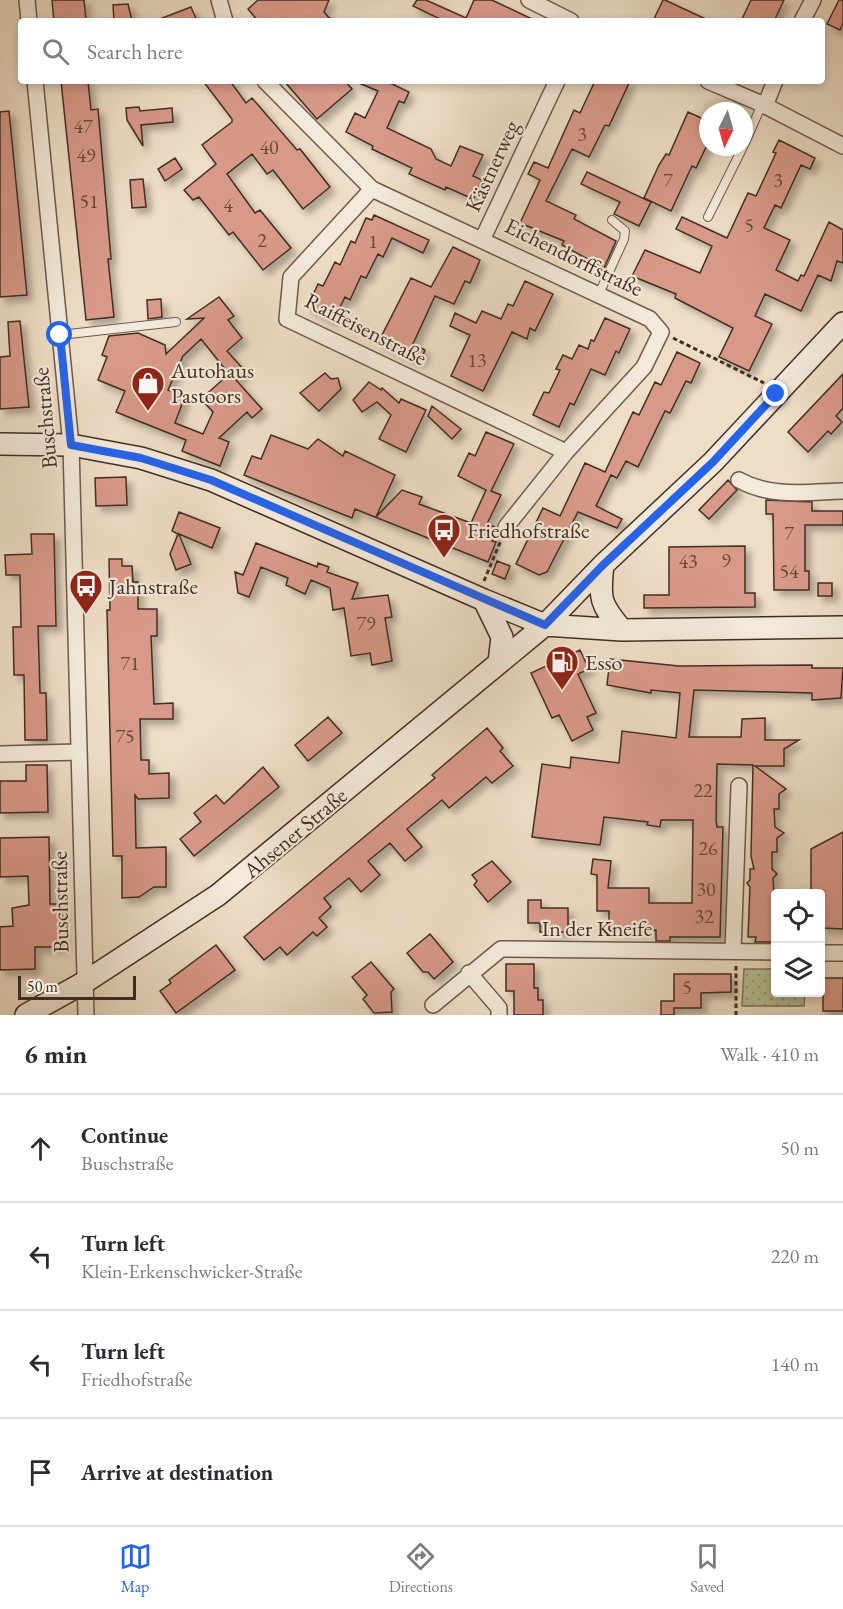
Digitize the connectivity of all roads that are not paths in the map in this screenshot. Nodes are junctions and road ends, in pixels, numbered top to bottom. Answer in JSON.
{"nodes":[{"id":1,"x":27,"y":0,"type":"edge"},
{"id":2,"x":219,"y":0,"type":"edge"},
{"id":3,"x":529,"y":0,"type":"edge"},
{"id":4,"x":813,"y":0,"type":"edge"},
{"id":5,"x":29,"y":18,"type":"edge"},
{"id":6,"x":224,"y":18,"type":"edge"},
{"id":7,"x":565,"y":18,"type":"edge"},
{"id":8,"x":804,"y":18,"type":"edge"},
{"id":9,"x":35,"y":84,"type":"edge"},
{"id":10,"x":268,"y":84,"type":"edge"},
{"id":11,"x":556,"y":84,"type":"edge"},
{"id":12,"x":715,"y":84,"type":"edge"},
{"id":13,"x":774,"y":84,"type":"edge"},
{"id":14,"x":763,"y":105,"type":"junction"},
{"id":15,"x":753,"y":126,"type":"edge"},
{"id":16,"x":843,"y":146,"type":"edge"},
{"id":17,"x":738,"y":156,"type":"edge"},
{"id":18,"x":372,"y":189,"type":"junction"},
{"id":19,"x":708,"y":217,"type":"dead end"},
{"id":20,"x":612,"y":220,"type":"dead end"},
{"id":21,"x":483,"y":238,"type":"junction"},
{"id":22,"x":599,"y":294,"type":"junction"},
{"id":23,"x":176,"y":322,"type":"dead end"},
{"id":24,"x":843,"y":323,"type":"edge"},
{"id":25,"x":60,"y":335,"type":"junction"},
{"id":26,"x":0,"y":444,"type":"edge"},
{"id":27,"x":71,"y":445,"type":"junction"},
{"id":28,"x":566,"y":452,"type":"junction"},
{"id":29,"x":739,"y":480,"type":"dead end"},
{"id":30,"x":843,"y":491,"type":"edge"},
{"id":31,"x":506,"y":527,"type":"road end"},
{"id":32,"x":603,"y":565,"type":"junction"},
{"id":33,"x":481,"y":599,"type":"junction"},
{"id":34,"x":545,"y":625,"type":"junction"},
{"id":35,"x":843,"y":627,"type":"edge"},
{"id":36,"x":622,"y":630,"type":"junction"},
{"id":37,"x":499,"y":663,"type":"junction"},
{"id":38,"x":79,"y":752,"type":"junction"},
{"id":39,"x":0,"y":754,"type":"edge"},
{"id":40,"x":739,"y":786,"type":"dead end"},
{"id":41,"x":733,"y":951,"type":"junction"},
{"id":42,"x":771,"y":952,"type":"edge"},
{"id":43,"x":825,"y":953,"type":"edge"},
{"id":44,"x":843,"y":953,"type":"edge"},
{"id":45,"x":469,"y":973,"type":"junction"},
{"id":46,"x":85,"y":982,"type":"junction"},
{"id":47,"x":433,"y":1005,"type":"dead end"},
{"id":48,"x":26,"y":1015,"type":"edge"},
{"id":49,"x":86,"y":1015,"type":"edge"},
{"id":50,"x":499,"y":1015,"type":"edge"}],
"edges":[{"from":1,"to":5,"type":"street"},
{"from":2,"to":6,"type":"street"},
{"from":3,"to":7,"type":"street"},
{"from":4,"to":8,"type":"street"},
{"from":9,"to":25,"type":"street","name":"Buschstraße"},
{"from":10,"to":18,"type":"street","name":"Eichendorffstraße"},
{"from":11,"to":21,"type":"street","name":"Kästnerweg"},
{"from":12,"to":14,"type":"street"},
{"from":13,"to":14,"type":"street"},
{"from":14,"to":15,"type":"lane"},
{"from":14,"to":16,"type":"street"},
{"from":17,"to":19,"type":"lane"},
{"from":18,"to":21,"type":"street","name":"Eichendorffstraße"},
{"from":18,"to":28,"type":"street","name":"Raiffeisenstraße"},
{"from":20,"to":22,"type":"lane"},
{"from":21,"to":22,"type":"street","name":"Eichendorffstraße"},
{"from":22,"to":28,"type":"street","name":"Eichendorffstraße"},
{"from":23,"to":25,"type":"lane"},
{"from":24,"to":32,"type":"main road"},
{"from":25,"to":27,"type":"street","name":"Buschstraße"},
{"from":26,"to":27,"type":"main road"},
{"from":27,"to":33,"type":"main road"},
{"from":27,"to":38,"type":"street","name":"Buschstraße"},
{"from":28,"to":31,"type":"street"},
{"from":29,"to":30,"type":"street"},
{"from":32,"to":34,"type":"main road"},
{"from":32,"to":36,"type":"main road"},
{"from":33,"to":34,"type":"main road"},
{"from":33,"to":37,"type":"main road"},
{"from":34,"to":36,"type":"main road"},
{"from":34,"to":37,"type":"main road","name":"Ahsener Straße"},
{"from":35,"to":36,"type":"main road"},
{"from":37,"to":46,"type":"main road","name":"Ahsener Straße"},
{"from":38,"to":39,"type":"street"},
{"from":38,"to":46,"type":"street","name":"Buschstraße"},
{"from":40,"to":41,"type":"street"},
{"from":41,"to":42,"type":"street","name":"In der Kneife"},
{"from":41,"to":45,"type":"street","name":"In der Kneife"},
{"from":43,"to":44,"type":"street"},
{"from":45,"to":47,"type":"street","name":"In der Kneife"},
{"from":45,"to":50,"type":"street"},
{"from":46,"to":48,"type":"main road","name":"Ahsener Straße"},
{"from":46,"to":49,"type":"street","name":"Buschstraße"}]}
